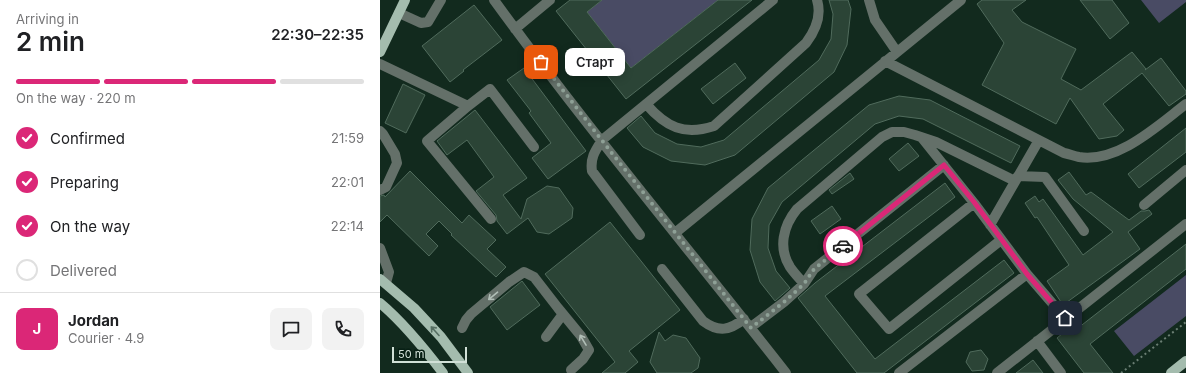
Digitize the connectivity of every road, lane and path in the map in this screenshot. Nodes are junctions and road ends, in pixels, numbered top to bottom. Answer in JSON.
{"nodes":[{"id":1,"x":405,"y":0,"type":"edge"},
{"id":2,"x":441,"y":0,"type":"edge"},
{"id":3,"x":494,"y":0,"type":"edge"},
{"id":4,"x":550,"y":0,"type":"edge"},
{"id":5,"x":773,"y":0,"type":"edge"},
{"id":6,"x":817,"y":0,"type":"edge"},
{"id":7,"x":869,"y":0,"type":"edge"},
{"id":8,"x":960,"y":0,"type":"edge"},
{"id":9,"x":399,"y":13,"type":"junction"},
{"id":10,"x":515,"y":29,"type":"junction"},
{"id":11,"x":380,"y":52,"type":"edge"},
{"id":12,"x":897,"y":52,"type":"junction"},
{"id":13,"x":885,"y":61,"type":"junction"},
{"id":14,"x":380,"y":64,"type":"edge"},
{"id":15,"x":646,"y":104,"type":"junction"},
{"id":16,"x":1186,"y":104,"type":"edge"},
{"id":17,"x":468,"y":106,"type":"junction"},
{"id":18,"x":380,"y":131,"type":"edge"},
{"id":19,"x":922,"y":138,"type":"junction"},
{"id":20,"x":602,"y":140,"type":"junction"},
{"id":21,"x":1038,"y":140,"type":"junction"},
{"id":22,"x":534,"y":148,"type":"dead end"},
{"id":23,"x":944,"y":165,"type":"junction"},
{"id":24,"x":1186,"y":170,"type":"edge"},
{"id":25,"x":1017,"y":178,"type":"junction"},
{"id":26,"x":380,"y":190,"type":"edge"},
{"id":27,"x":974,"y":202,"type":"junction"},
{"id":28,"x":1144,"y":205,"type":"dead end"},
{"id":29,"x":491,"y":219,"type":"dead end"},
{"id":30,"x":1186,"y":224,"type":"edge"},
{"id":31,"x":990,"y":225,"type":"junction"},
{"id":32,"x":1084,"y":231,"type":"dead end"},
{"id":33,"x":675,"y":233,"type":"junction"},
{"id":34,"x":640,"y":235,"type":"dead end"},
{"id":35,"x":1001,"y":240,"type":"junction"},
{"id":36,"x":380,"y":248,"type":"edge"},
{"id":37,"x":662,"y":269,"type":"dead end"},
{"id":38,"x":1027,"y":274,"type":"junction"},
{"id":39,"x":383,"y":281,"type":"edge"},
{"id":40,"x":804,"y":284,"type":"junction"},
{"id":41,"x":380,"y":303,"type":"edge"},
{"id":42,"x":563,"y":314,"type":"junction"},
{"id":43,"x":744,"y":318,"type":"junction"},
{"id":44,"x":1065,"y":318,"type":"junction"},
{"id":45,"x":1186,"y":322,"type":"edge"},
{"id":46,"x":462,"y":328,"type":"dead end"},
{"id":47,"x":751,"y":328,"type":"junction"},
{"id":48,"x":546,"y":337,"type":"dead end"},
{"id":49,"x":1037,"y":341,"type":"junction"},
{"id":50,"x":1186,"y":361,"type":"edge"},
{"id":51,"x":571,"y":370,"type":"dead end"},
{"id":52,"x":443,"y":373,"type":"edge"},
{"id":53,"x":468,"y":373,"type":"edge"},
{"id":54,"x":786,"y":373,"type":"edge"},
{"id":55,"x":899,"y":373,"type":"edge"},
{"id":56,"x":997,"y":373,"type":"edge"},
{"id":57,"x":1061,"y":373,"type":"edge"},
{"id":58,"x":1121,"y":373,"type":"edge"},
{"id":59,"x":1171,"y":373,"type":"edge"}],
"edges":[{"from":1,"to":9,"type":"main road"},
{"from":2,"to":9,"type":"street"},
{"from":3,"to":10,"type":"street"},
{"from":4,"to":10,"type":"street"},
{"from":5,"to":15,"type":"street"},
{"from":6,"to":15,"type":"street"},
{"from":7,"to":12,"type":"street"},
{"from":8,"to":12,"type":"street"},
{"from":9,"to":11,"type":"main road"},
{"from":10,"to":20,"type":"street"},
{"from":12,"to":13,"type":"street"},
{"from":13,"to":21,"type":"street"},
{"from":13,"to":33,"type":"street"},
{"from":14,"to":17,"type":"street"},
{"from":15,"to":20,"type":"street"},
{"from":16,"to":21,"type":"street"},
{"from":17,"to":22,"type":"street"},
{"from":17,"to":29,"type":"street"},
{"from":18,"to":26,"type":"street"},
{"from":19,"to":23,"type":"street"},
{"from":19,"to":25,"type":"street"},
{"from":19,"to":40,"type":"street"},
{"from":20,"to":33,"type":"street"},
{"from":20,"to":34,"type":"street"},
{"from":21,"to":25,"type":"street"},
{"from":23,"to":27,"type":"street"},
{"from":23,"to":40,"type":"street"},
{"from":24,"to":28,"type":"street"},
{"from":25,"to":31,"type":"street"},
{"from":25,"to":32,"type":"street"},
{"from":27,"to":31,"type":"street"},
{"from":27,"to":35,"type":"street"},
{"from":30,"to":44,"type":"street"},
{"from":31,"to":35,"type":"street"},
{"from":33,"to":43,"type":"street"},
{"from":35,"to":38,"type":"street"},
{"from":36,"to":39,"type":"street"},
{"from":37,"to":43,"type":"street"},
{"from":38,"to":44,"type":"street"},
{"from":38,"to":55,"type":"street"},
{"from":53,"to":39,"type":"main road","one_way":true},
{"from":40,"to":47,"type":"street"},
{"from":41,"to":52,"type":"main road"},
{"from":42,"to":46,"type":"street","one_way":true},
{"from":42,"to":48,"type":"street"},
{"from":51,"to":42,"type":"street","one_way":true},
{"from":43,"to":47,"type":"street"},
{"from":44,"to":49,"type":"street"},
{"from":45,"to":58,"type":"path"},
{"from":47,"to":54,"type":"street"},
{"from":49,"to":56,"type":"street"},
{"from":49,"to":57,"type":"street"},
{"from":50,"to":59,"type":"main road"}]}
